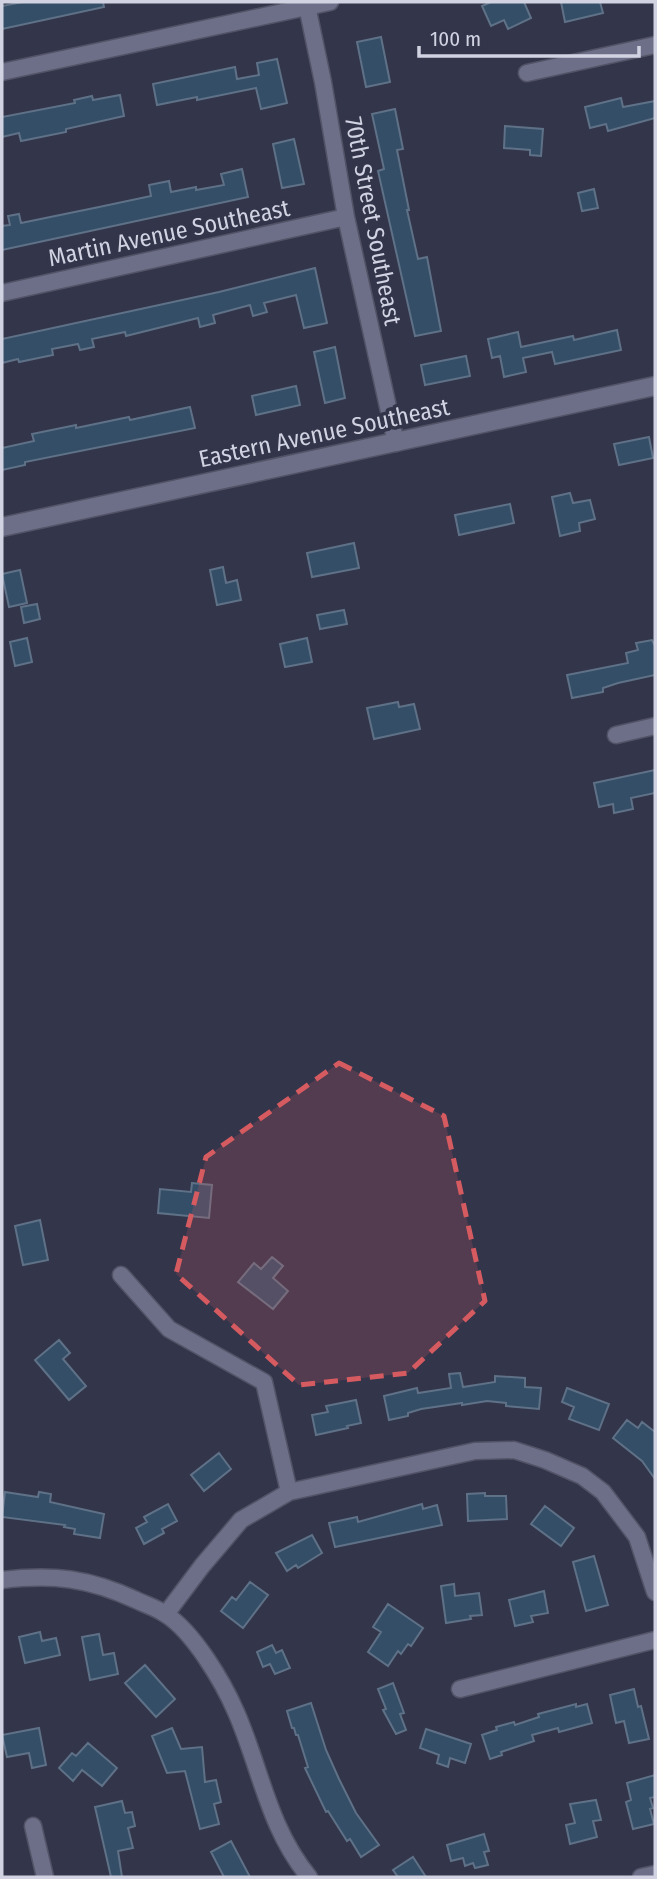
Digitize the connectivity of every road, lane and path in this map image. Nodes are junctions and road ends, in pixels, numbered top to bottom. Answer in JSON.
{"nodes":[{"id":1,"x":330,"y":2,"type":"edge"},
{"id":2,"x":307,"y":6,"type":"junction"},
{"id":3,"x":655,"y":45,"type":"edge"},
{"id":4,"x":2,"y":72,"type":"edge"},
{"id":5,"x":527,"y":73,"type":"dead end"},
{"id":6,"x":345,"y":217,"type":"junction"},
{"id":7,"x":2,"y":293,"type":"edge"},
{"id":8,"x":655,"y":386,"type":"edge"},
{"id":9,"x":396,"y":443,"type":"junction"},
{"id":10,"x":2,"y":527,"type":"edge"},
{"id":11,"x":655,"y":726,"type":"edge"},
{"id":12,"x":615,"y":735,"type":"dead end"},
{"id":13,"x":121,"y":1275,"type":"dead end"},
{"id":14,"x":289,"y":1492,"type":"junction"},
{"id":15,"x":2,"y":1580,"type":"edge"},
{"id":16,"x":655,"y":1592,"type":"edge"},
{"id":17,"x":166,"y":1614,"type":"junction"},
{"id":18,"x":655,"y":1640,"type":"edge"},
{"id":19,"x":460,"y":1689,"type":"dead end"},
{"id":20,"x":33,"y":1826,"type":"dead end"},
{"id":21,"x":655,"y":1874,"type":"edge"},
{"id":22,"x":45,"y":1877,"type":"edge"},
{"id":23,"x":309,"y":1877,"type":"edge"},
{"id":24,"x":641,"y":1877,"type":"edge"}],
"edges":[{"from":1,"to":2,"type":"street"},
{"from":2,"to":4,"type":"street"},
{"from":2,"to":6,"type":"street","name":"70th Street Southeast"},
{"from":3,"to":5,"type":"street"},
{"from":6,"to":7,"type":"street","name":"Martin Avenue Southeast"},
{"from":6,"to":9,"type":"street","name":"70th Street Southeast"},
{"from":8,"to":9,"type":"street","name":"Eastern Avenue Southeast"},
{"from":9,"to":10,"type":"street","name":"Eastern Avenue Southeast"},
{"from":11,"to":12,"type":"street"},
{"from":13,"to":14,"type":"street"},
{"from":14,"to":16,"type":"street"},
{"from":14,"to":17,"type":"street"},
{"from":15,"to":17,"type":"street"},
{"from":17,"to":23,"type":"street"},
{"from":18,"to":19,"type":"street"},
{"from":20,"to":22,"type":"street"},
{"from":21,"to":24,"type":"street"}]}
